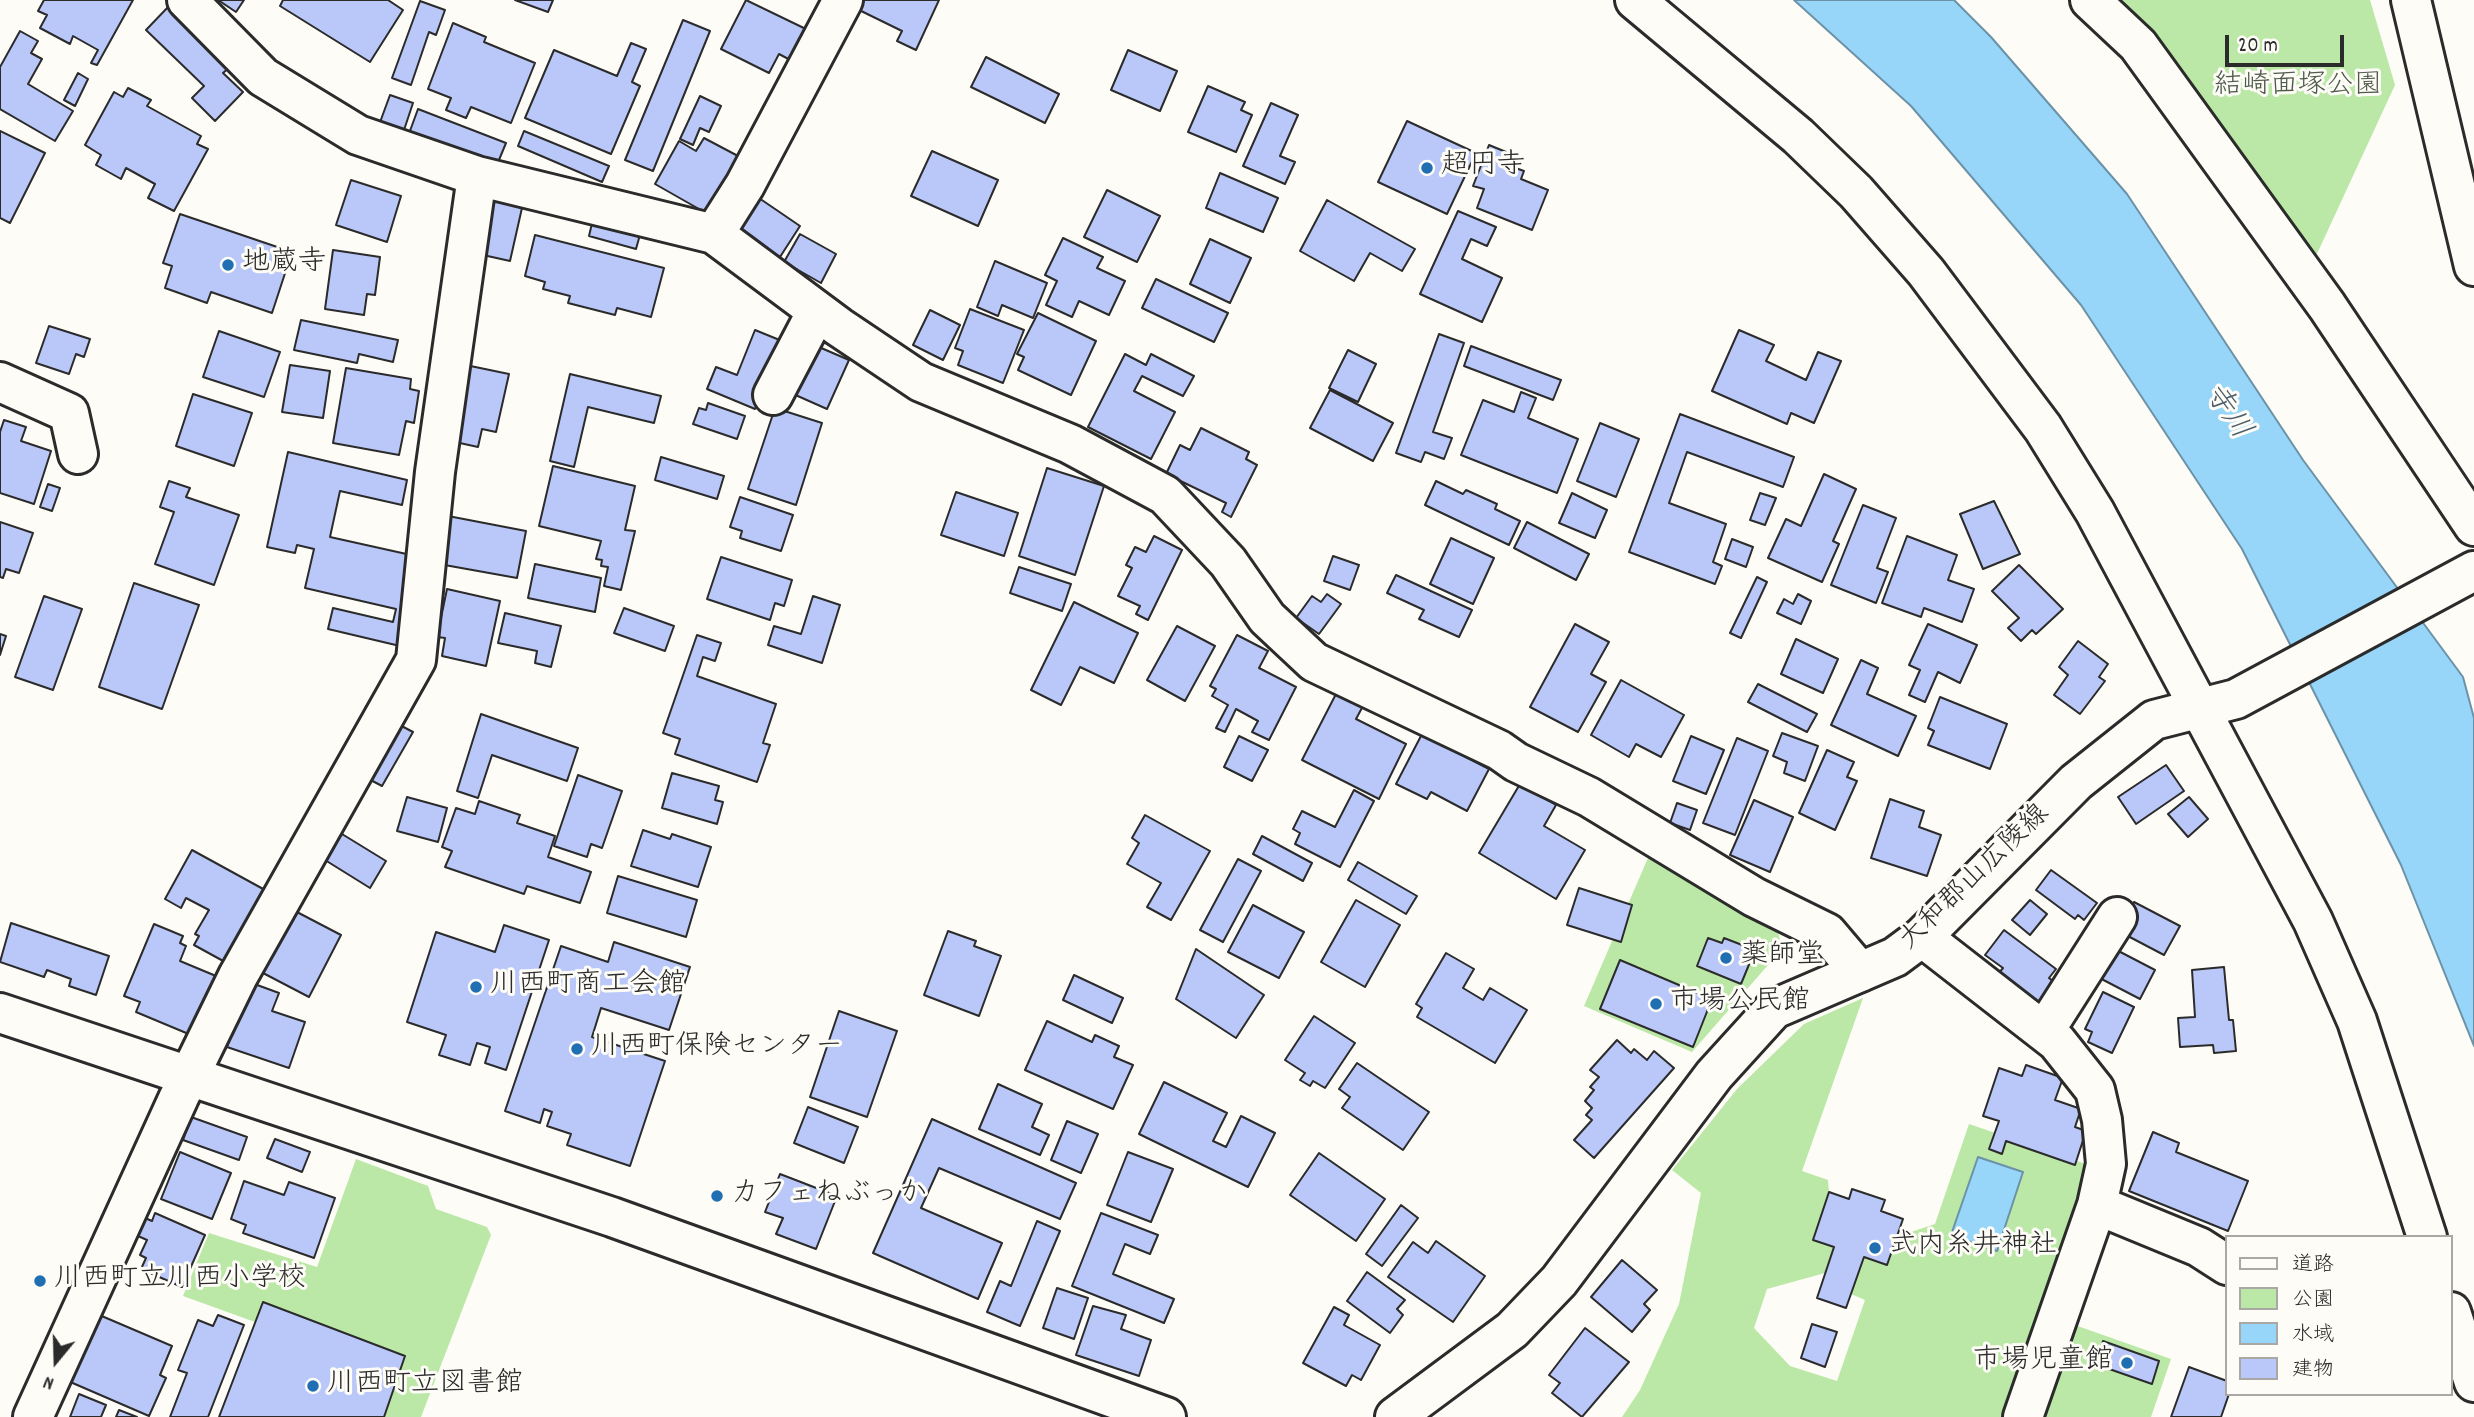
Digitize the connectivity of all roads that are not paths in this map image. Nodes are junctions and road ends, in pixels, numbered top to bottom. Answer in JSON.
{"nodes":[{"id":1,"x":187,"y":0,"type":"edge"},
{"id":2,"x":843,"y":0,"type":"edge"},
{"id":3,"x":1635,"y":0,"type":"edge"},
{"id":4,"x":2090,"y":0,"type":"edge"},
{"id":5,"x":2412,"y":0,"type":"edge"},
{"id":6,"x":477,"y":176,"type":"junction"},
{"id":7,"x":714,"y":234,"type":"junction"},
{"id":8,"x":2474,"y":266,"type":"edge"},
{"id":9,"x":817,"y":311,"type":"junction"},
{"id":10,"x":0,"y":382,"type":"edge"},
{"id":11,"x":774,"y":395,"type":"dead end"},
{"id":12,"x":78,"y":454,"type":"dead end"},
{"id":13,"x":2474,"y":526,"type":"edge"},
{"id":14,"x":2471,"y":572,"type":"edge"},
{"id":15,"x":2198,"y":708,"type":"junction"},
{"id":16,"x":2117,"y":917,"type":"dead end"},
{"id":17,"x":1922,"y":937,"type":"junction"},
{"id":18,"x":1860,"y":972,"type":"junction"},
{"id":19,"x":0,"y":1013,"type":"edge"},
{"id":20,"x":2045,"y":1030,"type":"junction"},
{"id":21,"x":190,"y":1074,"type":"junction"},
{"id":22,"x":2098,"y":1205,"type":"junction"},
{"id":23,"x":2426,"y":1235,"type":"edge"},
{"id":24,"x":2226,"y":1264,"type":"edge"},
{"id":25,"x":2453,"y":1318,"type":"edge"},
{"id":26,"x":2474,"y":1382,"type":"edge"},
{"id":27,"x":33,"y":1417,"type":"edge"},
{"id":28,"x":1166,"y":1417,"type":"edge"},
{"id":29,"x":1395,"y":1417,"type":"edge"},
{"id":30,"x":2023,"y":1417,"type":"edge"}],
"edges":[{"from":1,"to":6,"type":"street"},
{"from":2,"to":7,"type":"street"},
{"from":3,"to":15,"type":"street"},
{"from":4,"to":13,"type":"street"},
{"from":5,"to":8,"type":"street"},
{"from":6,"to":7,"type":"street"},
{"from":6,"to":21,"type":"street"},
{"from":7,"to":9,"type":"street"},
{"from":9,"to":11,"type":"street"},
{"from":9,"to":18,"type":"street"},
{"from":10,"to":12,"type":"street"},
{"from":14,"to":15,"type":"street","name":"大和郡山広陵線"},
{"from":15,"to":17,"type":"street","name":"大和郡山広陵線"},
{"from":15,"to":23,"type":"street"},
{"from":16,"to":20,"type":"street"},
{"from":17,"to":18,"type":"street","name":"大和郡山広陵線"},
{"from":17,"to":20,"type":"street"},
{"from":18,"to":29,"type":"street","name":"大和郡山広陵線"},
{"from":19,"to":21,"type":"street"},
{"from":20,"to":22,"type":"street"},
{"from":21,"to":27,"type":"street"},
{"from":21,"to":28,"type":"street"},
{"from":22,"to":24,"type":"street"},
{"from":22,"to":30,"type":"street"},
{"from":25,"to":26,"type":"street"}]}
